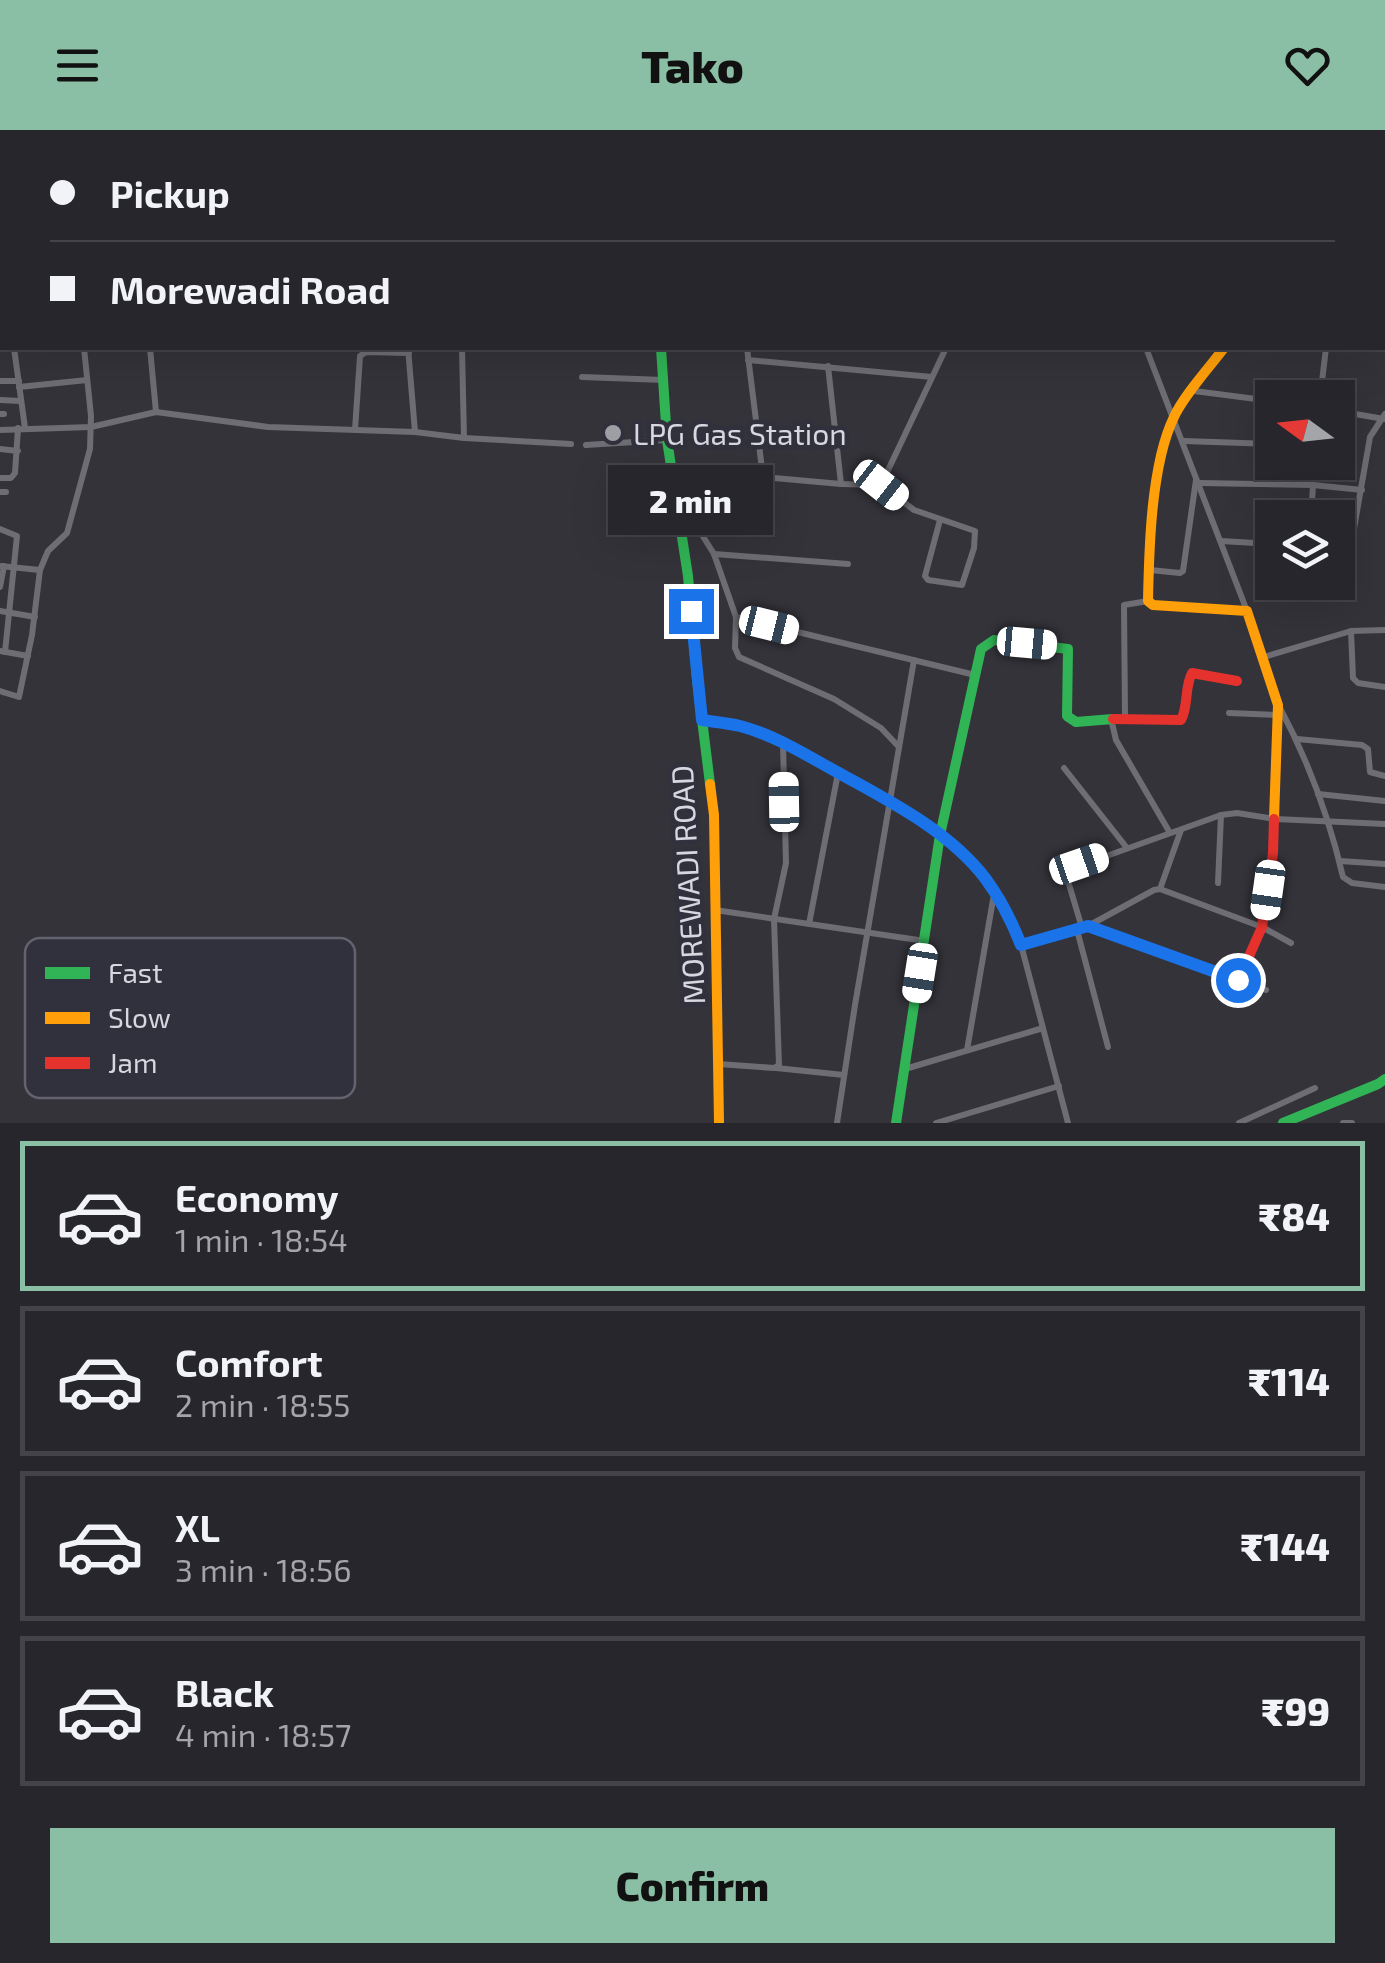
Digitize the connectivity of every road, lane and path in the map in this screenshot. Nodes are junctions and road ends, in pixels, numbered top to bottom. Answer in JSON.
{"nodes":[{"id":1,"x":14,"y":350,"type":"edge"},
{"id":2,"x":84,"y":350,"type":"edge"},
{"id":3,"x":150,"y":350,"type":"edge"},
{"id":4,"x":408,"y":350,"type":"edge"},
{"id":5,"x":462,"y":350,"type":"edge"},
{"id":6,"x":661,"y":350,"type":"edge"},
{"id":7,"x":746,"y":350,"type":"edge"},
{"id":8,"x":945,"y":350,"type":"edge"},
{"id":9,"x":1149,"y":350,"type":"edge"},
{"id":10,"x":1222,"y":350,"type":"edge"},
{"id":11,"x":1326,"y":350,"type":"edge"},
{"id":12,"x":748,"y":360,"type":"junction"},
{"id":13,"x":828,"y":366,"type":"junction"},
{"id":14,"x":932,"y":376,"type":"junction"},
{"id":15,"x":582,"y":377,"type":"dead end"},
{"id":16,"x":88,"y":380,"type":"junction"},
{"id":17,"x":664,"y":380,"type":"junction"},
{"id":18,"x":1322,"y":380,"type":"edge"},
{"id":19,"x":0,"y":381,"type":"edge"},
{"id":20,"x":19,"y":384,"type":"junction"},
{"id":21,"x":1192,"y":390,"type":"junction"},
{"id":22,"x":1255,"y":398,"type":"edge"},
{"id":23,"x":0,"y":400,"type":"edge"},
{"id":24,"x":21,"y":401,"type":"junction"},
{"id":25,"x":156,"y":412,"type":"junction"},
{"id":26,"x":1355,"y":414,"type":"edge"},
{"id":27,"x":1174,"y":416,"type":"junction"},
{"id":28,"x":1384,"y":417,"type":"edge"},
{"id":29,"x":91,"y":427,"type":"junction"},
{"id":30,"x":21,"y":428,"type":"junction"},
{"id":31,"x":0,"y":430,"type":"edge"},
{"id":32,"x":354,"y":430,"type":"junction"},
{"id":33,"x":415,"y":432,"type":"junction"},
{"id":34,"x":464,"y":438,"type":"junction"},
{"id":35,"x":667,"y":440,"type":"junction"},
{"id":36,"x":1184,"y":442,"type":"junction"},
{"id":37,"x":571,"y":444,"type":"dead end"},
{"id":38,"x":1255,"y":444,"type":"edge"},
{"id":39,"x":586,"y":445,"type":"dead end"},
{"id":40,"x":0,"y":449,"type":"edge"},
{"id":41,"x":18,"y":450,"type":"junction"},
{"id":42,"x":763,"y":477,"type":"junction"},
{"id":43,"x":0,"y":478,"type":"edge"},
{"id":44,"x":1198,"y":480,"type":"junction"},
{"id":45,"x":841,"y":484,"type":"junction"},
{"id":46,"x":881,"y":485,"type":"junction"},
{"id":47,"x":1313,"y":485,"type":"junction"},
{"id":48,"x":1362,"y":490,"type":"junction"},
{"id":49,"x":1313,"y":500,"type":"edge"},
{"id":50,"x":694,"y":518,"type":"junction"},
{"id":51,"x":940,"y":520,"type":"junction"},
{"id":52,"x":1355,"y":527,"type":"edge"},
{"id":53,"x":686,"y":528,"type":"junction"},
{"id":54,"x":0,"y":529,"type":"edge"},
{"id":55,"x":699,"y":530,"type":"junction"},
{"id":56,"x":1221,"y":541,"type":"junction"},
{"id":57,"x":1255,"y":543,"type":"edge"},
{"id":58,"x":714,"y":554,"type":"junction"},
{"id":59,"x":848,"y":564,"type":"dead end"},
{"id":60,"x":6,"y":566,"type":"edge"},
{"id":61,"x":40,"y":570,"type":"junction"},
{"id":62,"x":1148,"y":570,"type":"junction"},
{"id":63,"x":0,"y":586,"type":"edge"},
{"id":64,"x":1148,"y":600,"type":"junction"},
{"id":65,"x":0,"y":611,"type":"edge"},
{"id":66,"x":1247,"y":611,"type":"junction"},
{"id":67,"x":10,"y":613,"type":"junction"},
{"id":68,"x":35,"y":617,"type":"junction"},
{"id":69,"x":736,"y":617,"type":"junction"},
{"id":70,"x":1385,"y":630,"type":"edge"},
{"id":71,"x":1351,"y":631,"type":"junction"},
{"id":72,"x":3,"y":651,"type":"edge"},
{"id":73,"x":29,"y":656,"type":"junction"},
{"id":74,"x":1264,"y":657,"type":"junction"},
{"id":75,"x":914,"y":660,"type":"junction"},
{"id":76,"x":975,"y":675,"type":"junction"},
{"id":77,"x":1237,"y":681,"type":"dead end"},
{"id":78,"x":1385,"y":687,"type":"edge"},
{"id":79,"x":0,"y":691,"type":"edge"},
{"id":80,"x":1277,"y":710,"type":"junction"},
{"id":81,"x":1229,"y":714,"type":"dead end"},
{"id":82,"x":1124,"y":718,"type":"junction"},
{"id":83,"x":702,"y":720,"type":"junction"},
{"id":84,"x":1111,"y":720,"type":"junction"},
{"id":85,"x":1297,"y":739,"type":"junction"},
{"id":86,"x":783,"y":742,"type":"junction"},
{"id":87,"x":899,"y":747,"type":"junction"},
{"id":88,"x":1064,"y":768,"type":"dead end"},
{"id":89,"x":838,"y":772,"type":"junction"},
{"id":90,"x":1385,"y":776,"type":"edge"},
{"id":91,"x":1318,"y":794,"type":"junction"},
{"id":92,"x":1385,"y":801,"type":"edge"},
{"id":93,"x":891,"y":802,"type":"junction"},
{"id":94,"x":1221,"y":815,"type":"junction"},
{"id":95,"x":1275,"y":819,"type":"junction"},
{"id":96,"x":1329,"y":822,"type":"junction"},
{"id":97,"x":1385,"y":824,"type":"edge"},
{"id":98,"x":1182,"y":829,"type":"junction"},
{"id":99,"x":1170,"y":833,"type":"junction"},
{"id":100,"x":940,"y":835,"type":"junction"},
{"id":101,"x":1126,"y":848,"type":"junction"},
{"id":102,"x":1340,"y":862,"type":"junction"},
{"id":103,"x":1385,"y":864,"type":"edge"},
{"id":104,"x":1218,"y":883,"type":"dead end"},
{"id":105,"x":1385,"y":887,"type":"edge"},
{"id":106,"x":1160,"y":889,"type":"junction"},
{"id":107,"x":994,"y":892,"type":"junction"},
{"id":108,"x":716,"y":910,"type":"junction"},
{"id":109,"x":774,"y":919,"type":"junction"},
{"id":110,"x":809,"y":924,"type":"junction"},
{"id":111,"x":1262,"y":927,"type":"junction"},
{"id":112,"x":1082,"y":928,"type":"junction"},
{"id":113,"x":867,"y":932,"type":"junction"},
{"id":114,"x":926,"y":941,"type":"junction"},
{"id":115,"x":1291,"y":943,"type":"dead end"},
{"id":116,"x":1021,"y":945,"type":"junction"},
{"id":117,"x":1238,"y":980,"type":"junction"},
{"id":118,"x":1266,"y":990,"type":"dead end"},
{"id":119,"x":1043,"y":1028,"type":"junction"},
{"id":120,"x":1108,"y":1047,"type":"dead end"},
{"id":121,"x":967,"y":1050,"type":"junction"},
{"id":122,"x":718,"y":1064,"type":"junction"},
{"id":123,"x":774,"y":1068,"type":"junction"},
{"id":124,"x":905,"y":1069,"type":"junction"},
{"id":125,"x":844,"y":1076,"type":"junction"},
{"id":126,"x":1385,"y":1080,"type":"edge"},
{"id":127,"x":1059,"y":1086,"type":"junction"},
{"id":128,"x":1315,"y":1088,"type":"dead end"},
{"id":129,"x":719,"y":1123,"type":"edge"},
{"id":130,"x":837,"y":1123,"type":"edge"},
{"id":131,"x":896,"y":1123,"type":"edge"},
{"id":132,"x":936,"y":1123,"type":"edge"},
{"id":133,"x":1068,"y":1123,"type":"edge"},
{"id":134,"x":1239,"y":1123,"type":"edge"},
{"id":135,"x":1282,"y":1123,"type":"edge"},
{"id":136,"x":1343,"y":1123,"type":"edge"},
{"id":137,"x":1352,"y":1123,"type":"edge"}],
"edges":[{"from":1,"to":20,"type":"street"},
{"from":2,"to":16,"type":"street"},
{"from":3,"to":25,"type":"street"},
{"from":4,"to":32,"type":"street"},
{"from":4,"to":33,"type":"street"},
{"from":5,"to":34,"type":"street"},
{"from":6,"to":17,"type":"street","name":"MOREWADI ROAD"},
{"from":7,"to":12,"type":"street"},
{"from":8,"to":14,"type":"street"},
{"from":9,"to":27,"type":"street"},
{"from":10,"to":21,"type":"street"},
{"from":11,"to":18,"type":"street"},
{"from":12,"to":13,"type":"street"},
{"from":12,"to":42,"type":"street"},
{"from":13,"to":14,"type":"street"},
{"from":13,"to":45,"type":"street"},
{"from":14,"to":46,"type":"street"},
{"from":15,"to":17,"type":"street"},
{"from":16,"to":20,"type":"street"},
{"from":16,"to":29,"type":"street"},
{"from":17,"to":35,"type":"street","name":"MOREWADI ROAD"},
{"from":19,"to":20,"type":"street"},
{"from":20,"to":24,"type":"street"},
{"from":21,"to":22,"type":"street"},
{"from":21,"to":27,"type":"street"},
{"from":23,"to":24,"type":"street"},
{"from":24,"to":30,"type":"street"},
{"from":25,"to":29,"type":"street"},
{"from":25,"to":32,"type":"street"},
{"from":26,"to":28,"type":"street"},
{"from":27,"to":36,"type":"street"},
{"from":27,"to":62,"type":"street"},
{"from":28,"to":48,"type":"street"},
{"from":29,"to":30,"type":"street"},
{"from":29,"to":61,"type":"street"},
{"from":30,"to":31,"type":"street"},
{"from":30,"to":41,"type":"street"},
{"from":32,"to":33,"type":"street"},
{"from":33,"to":34,"type":"street"},
{"from":34,"to":37,"type":"street"},
{"from":35,"to":39,"type":"street"},
{"from":35,"to":53,"type":"street","name":"MOREWADI ROAD"},
{"from":36,"to":38,"type":"street"},
{"from":36,"to":44,"type":"street"},
{"from":40,"to":41,"type":"street"},
{"from":41,"to":43,"type":"street"},
{"from":42,"to":45,"type":"street"},
{"from":42,"to":50,"type":"street"},
{"from":44,"to":47,"type":"street"},
{"from":44,"to":56,"type":"street"},
{"from":44,"to":62,"type":"street"},
{"from":45,"to":46,"type":"street"},
{"from":46,"to":51,"type":"street"},
{"from":47,"to":48,"type":"street"},
{"from":47,"to":49,"type":"street"},
{"from":48,"to":52,"type":"street"},
{"from":50,"to":53,"type":"street"},
{"from":50,"to":55,"type":"street"},
{"from":51,"to":51,"type":"street"},
{"from":53,"to":55,"type":"street"},
{"from":53,"to":83,"type":"street","name":"MOREWADI ROAD"},
{"from":54,"to":60,"type":"street"},
{"from":55,"to":58,"type":"street"},
{"from":56,"to":57,"type":"street"},
{"from":56,"to":66,"type":"street"},
{"from":58,"to":59,"type":"street"},
{"from":58,"to":69,"type":"street"},
{"from":60,"to":61,"type":"street"},
{"from":60,"to":63,"type":"street"},
{"from":60,"to":67,"type":"street"},
{"from":61,"to":68,"type":"street"},
{"from":62,"to":64,"type":"street"},
{"from":64,"to":66,"type":"street"},
{"from":64,"to":82,"type":"street"},
{"from":65,"to":67,"type":"street"},
{"from":66,"to":74,"type":"street"},
{"from":67,"to":68,"type":"street"},
{"from":67,"to":72,"type":"street"},
{"from":68,"to":73,"type":"street"},
{"from":69,"to":75,"type":"street"},
{"from":69,"to":87,"type":"street"},
{"from":70,"to":71,"type":"street"},
{"from":71,"to":74,"type":"street"},
{"from":71,"to":78,"type":"street"},
{"from":72,"to":73,"type":"street"},
{"from":73,"to":79,"type":"street"},
{"from":74,"to":80,"type":"street"},
{"from":75,"to":76,"type":"street"},
{"from":75,"to":87,"type":"street"},
{"from":76,"to":84,"type":"street"},
{"from":76,"to":100,"type":"street"},
{"from":77,"to":82,"type":"street"},
{"from":80,"to":81,"type":"street"},
{"from":80,"to":85,"type":"street"},
{"from":80,"to":95,"type":"street"},
{"from":82,"to":84,"type":"street"},
{"from":83,"to":86,"type":"street"},
{"from":83,"to":108,"type":"street","name":"MOREWADI ROAD"},
{"from":84,"to":99,"type":"street"},
{"from":85,"to":90,"type":"street"},
{"from":85,"to":91,"type":"street"},
{"from":86,"to":89,"type":"street"},
{"from":86,"to":109,"type":"street"},
{"from":87,"to":93,"type":"street"},
{"from":88,"to":101,"type":"street"},
{"from":89,"to":93,"type":"street"},
{"from":89,"to":110,"type":"street"},
{"from":91,"to":92,"type":"street"},
{"from":91,"to":96,"type":"street"},
{"from":93,"to":100,"type":"street"},
{"from":93,"to":113,"type":"street"},
{"from":94,"to":95,"type":"street"},
{"from":94,"to":98,"type":"street"},
{"from":94,"to":104,"type":"street"},
{"from":95,"to":96,"type":"street"},
{"from":95,"to":111,"type":"street"},
{"from":96,"to":97,"type":"street"},
{"from":96,"to":102,"type":"street"},
{"from":98,"to":99,"type":"street"},
{"from":98,"to":106,"type":"street"},
{"from":99,"to":101,"type":"street"},
{"from":100,"to":107,"type":"street"},
{"from":100,"to":114,"type":"street"},
{"from":101,"to":112,"type":"street"},
{"from":102,"to":103,"type":"street"},
{"from":102,"to":105,"type":"street"},
{"from":106,"to":111,"type":"street"},
{"from":106,"to":112,"type":"street"},
{"from":107,"to":116,"type":"street"},
{"from":107,"to":121,"type":"street"},
{"from":108,"to":109,"type":"street"},
{"from":108,"to":122,"type":"street","name":"MOREWADI ROAD"},
{"from":109,"to":110,"type":"street"},
{"from":109,"to":123,"type":"street"},
{"from":110,"to":113,"type":"street"},
{"from":111,"to":115,"type":"street"},
{"from":111,"to":117,"type":"street"},
{"from":112,"to":116,"type":"street"},
{"from":112,"to":117,"type":"street"},
{"from":112,"to":120,"type":"street"},
{"from":113,"to":114,"type":"street"},
{"from":113,"to":125,"type":"street"},
{"from":114,"to":124,"type":"street"},
{"from":116,"to":119,"type":"street"},
{"from":117,"to":118,"type":"street"},
{"from":119,"to":121,"type":"street"},
{"from":119,"to":127,"type":"street"},
{"from":121,"to":124,"type":"street"},
{"from":122,"to":123,"type":"street"},
{"from":122,"to":129,"type":"street","name":"MOREWADI ROAD"},
{"from":123,"to":125,"type":"street"},
{"from":124,"to":131,"type":"street"},
{"from":125,"to":130,"type":"street"},
{"from":126,"to":135,"type":"street"},
{"from":127,"to":132,"type":"street"},
{"from":127,"to":133,"type":"street"},
{"from":128,"to":134,"type":"street"},
{"from":136,"to":137,"type":"street"}]}
